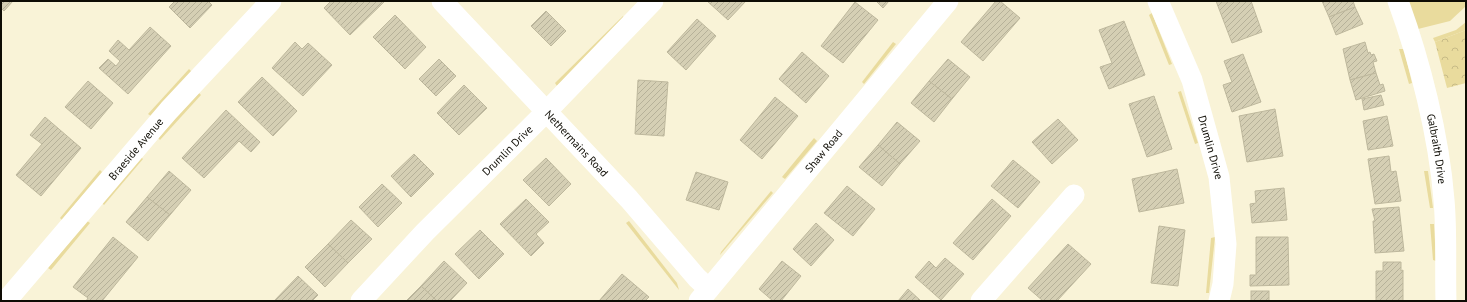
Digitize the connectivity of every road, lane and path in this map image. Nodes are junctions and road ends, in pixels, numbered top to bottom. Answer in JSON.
{"nodes":[{"id":1,"x":271,"y":1,"type":"edge"},
{"id":2,"x":442,"y":1,"type":"edge"},
{"id":3,"x":653,"y":1,"type":"edge"},
{"id":4,"x":948,"y":1,"type":"edge"},
{"id":5,"x":1158,"y":1,"type":"edge"},
{"id":6,"x":1398,"y":1,"type":"edge"},
{"id":7,"x":547,"y":111,"type":"junction"},
{"id":8,"x":1074,"y":195,"type":"dead end"},
{"id":9,"x":704,"y":295,"type":"edge"},
{"id":10,"x":983,"y":300,"type":"edge"},
{"id":11,"x":6,"y":301,"type":"edge"},
{"id":12,"x":361,"y":301,"type":"edge"},
{"id":13,"x":1219,"y":301,"type":"edge"},
{"id":14,"x":1446,"y":301,"type":"edge"}],
"edges":[{"from":1,"to":11,"type":"street","name":"Braeside Avenue"},
{"from":2,"to":7,"type":"street","name":"Nethermains Road"},
{"from":3,"to":7,"type":"street","name":"Drumlin Drive"},
{"from":4,"to":9,"type":"street","name":"Shaw Road"},
{"from":5,"to":13,"type":"street","name":"Drumlin Drive"},
{"from":6,"to":14,"type":"street","name":"Galbraith Drive"},
{"from":7,"to":9,"type":"street","name":"Nethermains Road"},
{"from":7,"to":12,"type":"street","name":"Drumlin Drive"},
{"from":8,"to":10,"type":"street"}]}
